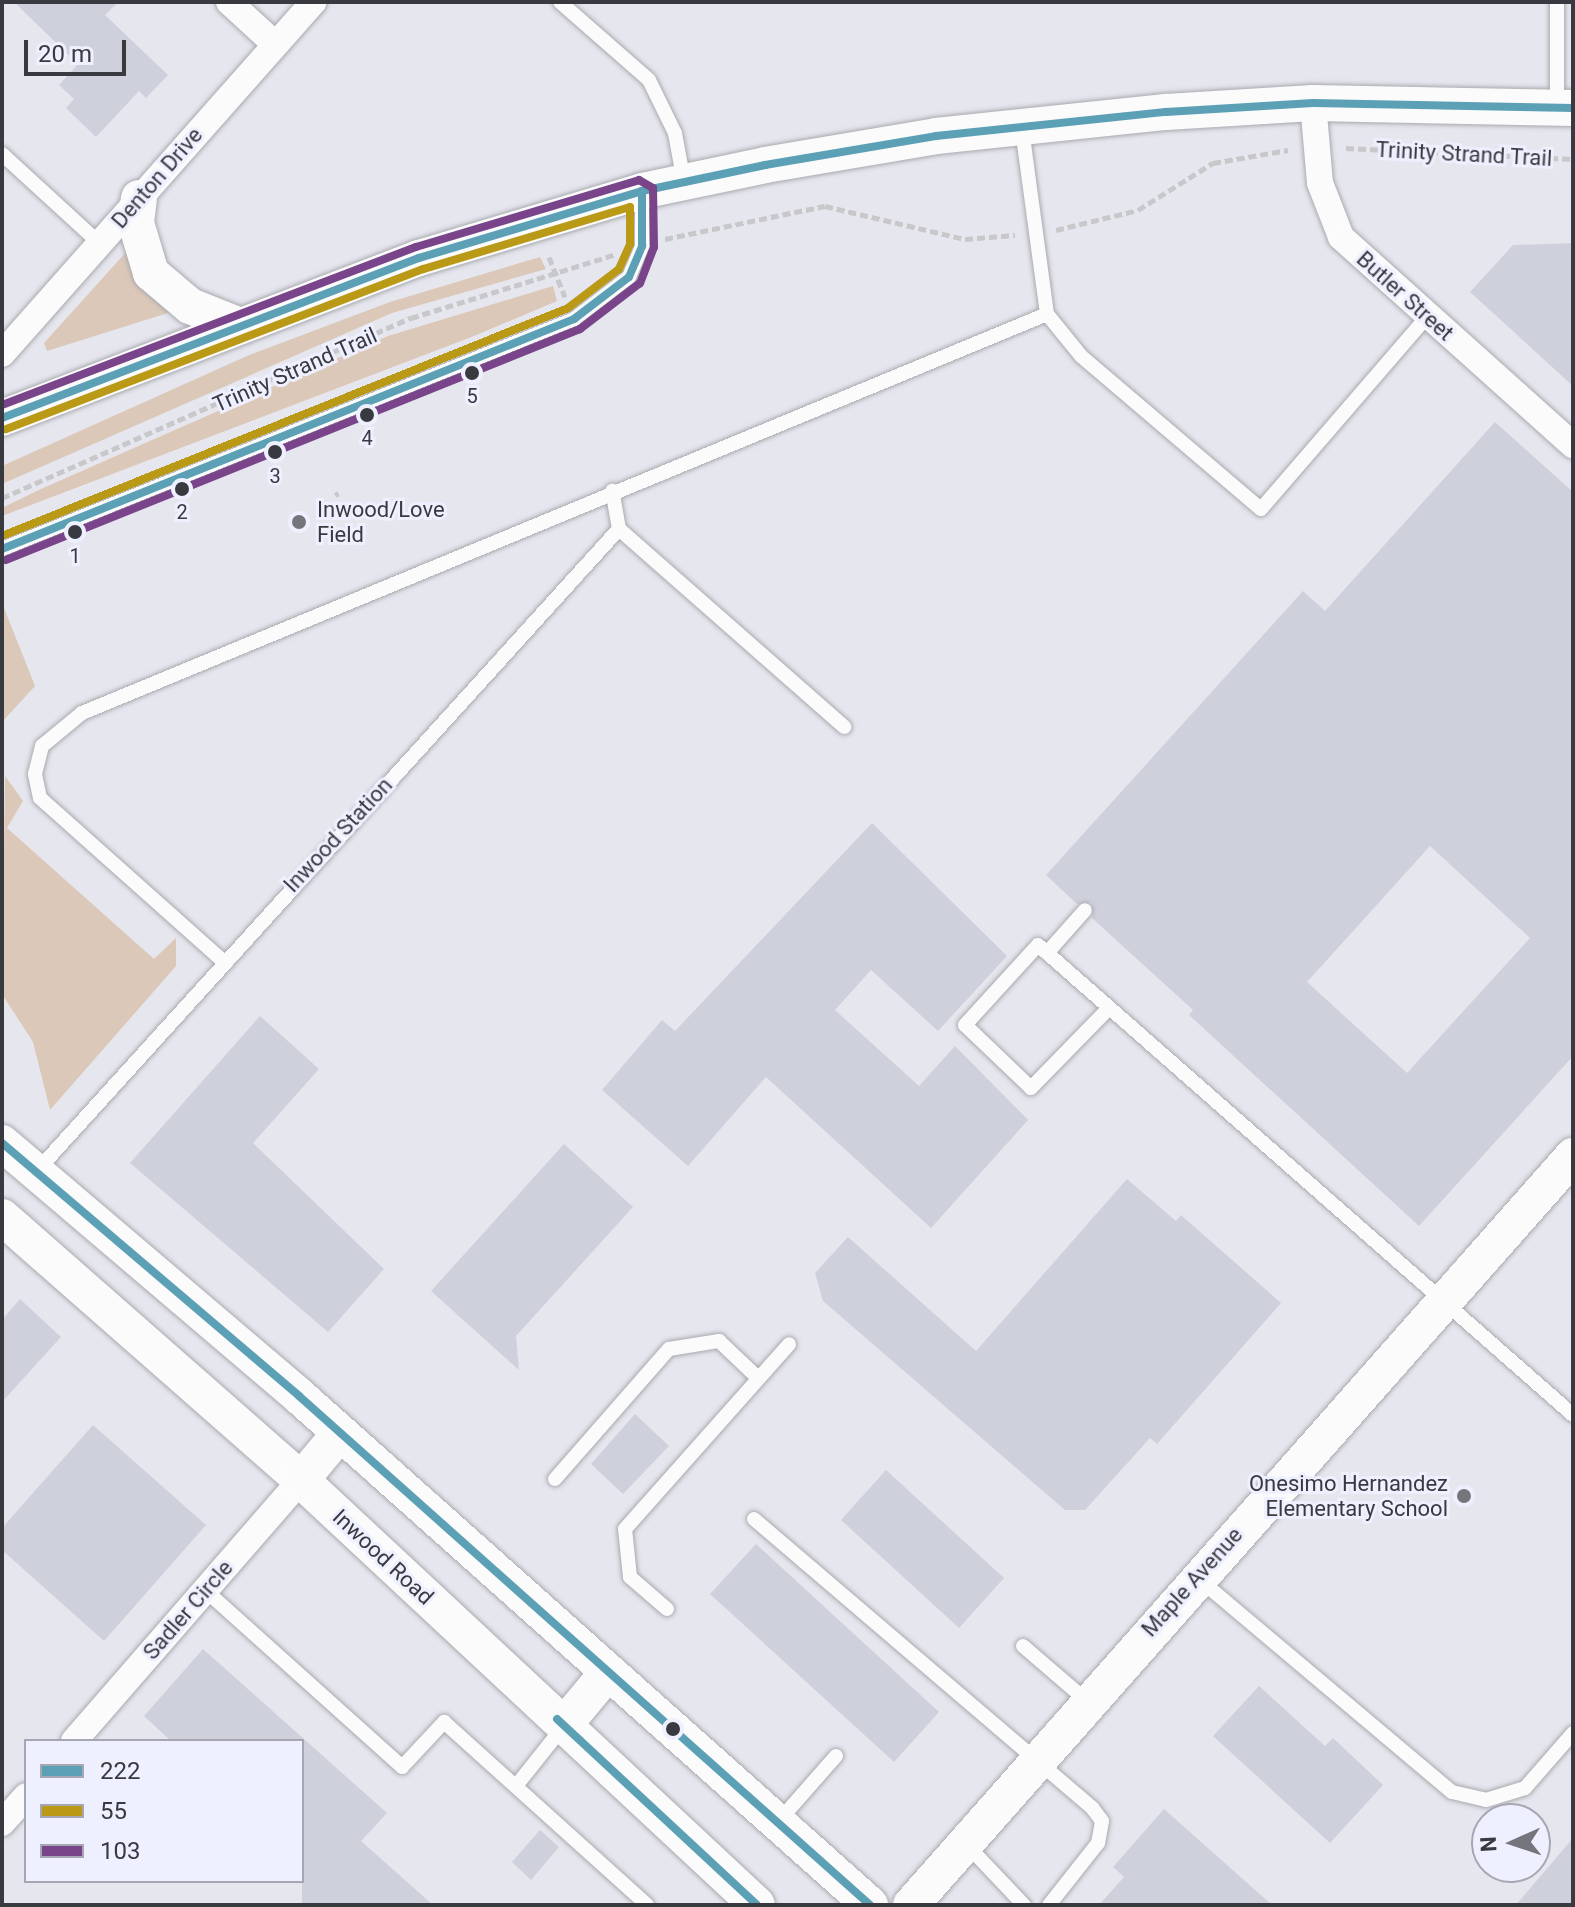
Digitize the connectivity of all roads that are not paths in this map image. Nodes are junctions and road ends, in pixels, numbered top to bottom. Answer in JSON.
{"nodes":[{"id":1,"x":229,"y":2,"type":"edge"},
{"id":2,"x":313,"y":2,"type":"edge"},
{"id":3,"x":560,"y":2,"type":"edge"},
{"id":4,"x":1557,"y":2,"type":"edge"},
{"id":5,"x":275,"y":44,"type":"junction"},
{"id":6,"x":1313,"y":103,"type":"junction"},
{"id":7,"x":1565,"y":107,"type":"edge"},
{"id":8,"x":1021,"y":125,"type":"junction"},
{"id":9,"x":2,"y":154,"type":"edge"},
{"id":10,"x":684,"y":183,"type":"junction"},
{"id":11,"x":642,"y":191,"type":"junction"},
{"id":12,"x":139,"y":198,"type":"junction"},
{"id":13,"x":99,"y":243,"type":"junction"},
{"id":14,"x":1047,"y":314,"type":"junction"},
{"id":15,"x":1427,"y":317,"type":"junction"},
{"id":16,"x":235,"y":324,"type":"junction"},
{"id":17,"x":2,"y":354,"type":"edge"},
{"id":18,"x":2,"y":418,"type":"edge"},
{"id":19,"x":1573,"y":445,"type":"edge"},
{"id":20,"x":612,"y":491,"type":"junction"},
{"id":21,"x":619,"y":529,"type":"junction"},
{"id":22,"x":2,"y":549,"type":"edge"},
{"id":23,"x":844,"y":727,"type":"dead end"},
{"id":24,"x":1085,"y":910,"type":"dead end"},
{"id":25,"x":1047,"y":953,"type":"junction"},
{"id":26,"x":223,"y":961,"type":"junction"},
{"id":27,"x":1109,"y":1008,"type":"junction"},
{"id":28,"x":2,"y":1143,"type":"edge"},
{"id":29,"x":1573,"y":1156,"type":"edge"},
{"id":30,"x":34,"y":1173,"type":"junction"},
{"id":31,"x":2,"y":1216,"type":"edge"},
{"id":32,"x":1440,"y":1304,"type":"junction"},
{"id":33,"x":789,"y":1344,"type":"dead end"},
{"id":34,"x":758,"y":1378,"type":"junction"},
{"id":35,"x":1573,"y":1415,"type":"edge"},
{"id":36,"x":340,"y":1433,"type":"junction"},
{"id":37,"x":555,"y":1479,"type":"dead end"},
{"id":38,"x":301,"y":1480,"type":"junction"},
{"id":39,"x":754,"y":1519,"type":"dead end"},
{"id":40,"x":1197,"y":1577,"type":"junction"},
{"id":41,"x":205,"y":1590,"type":"junction"},
{"id":42,"x":667,"y":1609,"type":"dead end"},
{"id":43,"x":1023,"y":1646,"type":"dead end"},
{"id":44,"x":608,"y":1672,"type":"junction"},
{"id":45,"x":1087,"y":1701,"type":"junction"},
{"id":46,"x":564,"y":1725,"type":"junction"},
{"id":47,"x":1573,"y":1733,"type":"edge"},
{"id":48,"x":76,"y":1739,"type":"edge"},
{"id":49,"x":836,"y":1756,"type":"dead end"},
{"id":50,"x":1036,"y":1761,"type":"junction"},
{"id":51,"x":516,"y":1786,"type":"junction"},
{"id":52,"x":24,"y":1798,"type":"edge"},
{"id":53,"x":2,"y":1823,"type":"edge"},
{"id":54,"x":777,"y":1823,"type":"junction"},
{"id":55,"x":965,"y":1843,"type":"junction"},
{"id":56,"x":647,"y":1905,"type":"edge"},
{"id":57,"x":757,"y":1905,"type":"edge"},
{"id":58,"x":870,"y":1905,"type":"edge"},
{"id":59,"x":911,"y":1905,"type":"edge"},
{"id":60,"x":1024,"y":1905,"type":"edge"},
{"id":61,"x":1049,"y":1905,"type":"edge"}],
"edges":[{"from":1,"to":5,"type":"street"},
{"from":2,"to":5,"type":"street","name":"Denton Drive"},
{"from":3,"to":10,"type":"lane"},
{"from":4,"to":7,"type":"lane"},
{"from":5,"to":12,"type":"street","name":"Denton Drive"},
{"from":6,"to":7,"type":"main road"},
{"from":6,"to":8,"type":"main road"},
{"from":6,"to":15,"type":"street","name":"Butler Street"},
{"from":8,"to":10,"type":"main road"},
{"from":8,"to":14,"type":"lane"},
{"from":9,"to":13,"type":"lane"},
{"from":10,"to":11,"type":"main road"},
{"from":11,"to":16,"type":"main road"},
{"from":11,"to":22,"type":"lane"},
{"from":12,"to":13,"type":"street","name":"Denton Drive"},
{"from":12,"to":16,"type":"main road"},
{"from":13,"to":17,"type":"street","name":"Denton Drive"},
{"from":14,"to":15,"type":"lane"},
{"from":14,"to":20,"type":"lane"},
{"from":15,"to":19,"type":"street","name":"Butler Street"},
{"from":16,"to":18,"type":"main road"},
{"from":20,"to":21,"type":"lane"},
{"from":20,"to":26,"type":"lane"},
{"from":21,"to":23,"type":"lane"},
{"from":21,"to":26,"type":"lane","name":"Inwood Station"},
{"from":24,"to":25,"type":"lane"},
{"from":25,"to":27,"type":"lane"},
{"from":25,"to":27,"type":"lane"},
{"from":26,"to":30,"type":"lane","name":"Inwood Station"},
{"from":27,"to":32,"type":"lane"},
{"from":28,"to":30,"type":"main road"},
{"from":29,"to":32,"type":"main road","name":"Maple Avenue"},
{"from":30,"to":31,"type":"main road"},
{"from":30,"to":36,"type":"main road"},
{"from":31,"to":38,"type":"main road","name":"Inwood Road"},
{"from":32,"to":35,"type":"lane"},
{"from":32,"to":40,"type":"main road","name":"Maple Avenue"},
{"from":33,"to":34,"type":"lane"},
{"from":34,"to":37,"type":"lane"},
{"from":34,"to":42,"type":"lane"},
{"from":36,"to":38,"type":"main road"},
{"from":36,"to":44,"type":"main road"},
{"from":38,"to":41,"type":"street","name":"Sadler Circle"},
{"from":38,"to":46,"type":"main road","name":"Inwood Road"},
{"from":39,"to":50,"type":"lane"},
{"from":40,"to":45,"type":"main road","name":"Maple Avenue"},
{"from":40,"to":47,"type":"lane"},
{"from":41,"to":48,"type":"street","name":"Sadler Circle"},
{"from":41,"to":51,"type":"lane"},
{"from":43,"to":45,"type":"lane"},
{"from":44,"to":46,"type":"main road"},
{"from":44,"to":54,"type":"main road"},
{"from":45,"to":50,"type":"main road","name":"Maple Avenue"},
{"from":46,"to":51,"type":"lane"},
{"from":46,"to":57,"type":"main road","name":"Inwood Road"},
{"from":49,"to":54,"type":"lane"},
{"from":50,"to":55,"type":"main road","name":"Maple Avenue"},
{"from":50,"to":61,"type":"lane"},
{"from":51,"to":56,"type":"lane"},
{"from":52,"to":53,"type":"street"},
{"from":54,"to":58,"type":"main road"},
{"from":55,"to":59,"type":"main road","name":"Maple Avenue"},
{"from":55,"to":60,"type":"lane"}]}
